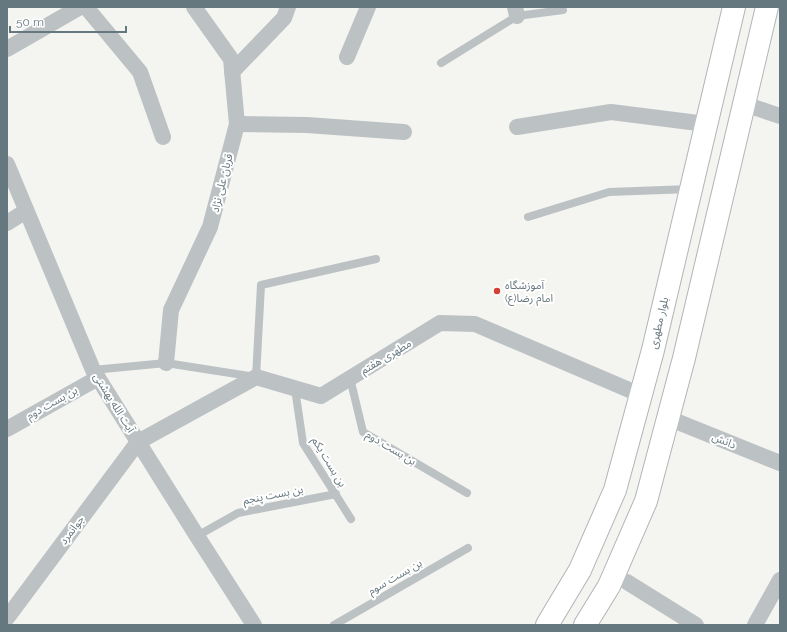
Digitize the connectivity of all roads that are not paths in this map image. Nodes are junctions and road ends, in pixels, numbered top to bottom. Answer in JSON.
{"nodes":[{"id":1,"x":80,"y":7,"type":"edge"},
{"id":2,"x":86,"y":7,"type":"edge"},
{"id":3,"x":194,"y":7,"type":"edge"},
{"id":4,"x":288,"y":7,"type":"edge"},
{"id":5,"x":368,"y":7,"type":"edge"},
{"id":6,"x":734,"y":7,"type":"edge"},
{"id":7,"x":767,"y":7,"type":"edge"},
{"id":8,"x":563,"y":10,"type":"dead end"},
{"id":9,"x":516,"y":11,"type":"edge"},
{"id":10,"x":7,"y":49,"type":"edge"},
{"id":11,"x":347,"y":57,"type":"dead end"},
{"id":12,"x":440,"y":63,"type":"dead end"},
{"id":13,"x":232,"y":72,"type":"junction"},
{"id":14,"x":744,"y":104,"type":"junction"},
{"id":15,"x":780,"y":116,"type":"edge"},
{"id":16,"x":237,"y":124,"type":"junction"},
{"id":17,"x":706,"y":124,"type":"junction"},
{"id":18,"x":517,"y":127,"type":"dead end"},
{"id":19,"x":404,"y":132,"type":"dead end"},
{"id":20,"x":163,"y":137,"type":"dead end"},
{"id":21,"x":7,"y":164,"type":"edge"},
{"id":22,"x":691,"y":189,"type":"junction"},
{"id":23,"x":26,"y":211,"type":"junction"},
{"id":24,"x":528,"y":217,"type":"dead end"},
{"id":25,"x":7,"y":223,"type":"edge"},
{"id":26,"x":376,"y":259,"type":"dead end"},
{"id":27,"x":166,"y":363,"type":"junction"},
{"id":28,"x":95,"y":374,"type":"junction"},
{"id":29,"x":256,"y":377,"type":"junction"},
{"id":30,"x":350,"y":378,"type":"junction"},
{"id":31,"x":295,"y":389,"type":"junction"},
{"id":32,"x":641,"y":395,"type":"junction"},
{"id":33,"x":668,"y":418,"type":"junction"},
{"id":34,"x":7,"y":429,"type":"edge"},
{"id":35,"x":138,"y":442,"type":"junction"},
{"id":36,"x":780,"y":463,"type":"edge"},
{"id":37,"x":467,"y":493,"type":"dead end"},
{"id":38,"x":336,"y":494,"type":"junction"},
{"id":39,"x":352,"y":519,"type":"dead end"},
{"id":40,"x":197,"y":536,"type":"junction"},
{"id":41,"x":468,"y":548,"type":"dead end"},
{"id":42,"x":780,"y":580,"type":"edge"},
{"id":43,"x":627,"y":582,"type":"dead end"},
{"id":44,"x":7,"y":618,"type":"edge"},
{"id":45,"x":254,"y":625,"type":"edge"},
{"id":46,"x":334,"y":625,"type":"edge"},
{"id":47,"x":547,"y":625,"type":"edge"},
{"id":48,"x":586,"y":625,"type":"edge"},
{"id":49,"x":696,"y":625,"type":"edge"},
{"id":50,"x":755,"y":625,"type":"edge"}],
"edges":[{"from":1,"to":10,"type":"street"},
{"from":2,"to":20,"type":"street"},
{"from":3,"to":13,"type":"street","name":"قربان علی نژاد"},
{"from":4,"to":13,"type":"street"},
{"from":5,"to":11,"type":"street"},
{"from":6,"to":17,"type":"main road","name":"بلوار مطهری"},
{"from":7,"to":14,"type":"main road"},
{"from":8,"to":9,"type":"lane"},
{"from":9,"to":12,"type":"lane"},
{"from":13,"to":16,"type":"street","name":"قربان علی نژاد"},
{"from":14,"to":15,"type":"street"},
{"from":14,"to":33,"type":"main road"},
{"from":16,"to":19,"type":"street"},
{"from":16,"to":27,"type":"street","name":"قربان علی نژاد"},
{"from":17,"to":18,"type":"street"},
{"from":17,"to":22,"type":"main road","name":"بلوار مطهری"},
{"from":21,"to":23,"type":"street","name":"آیت الله بهشتی"},
{"from":22,"to":24,"type":"lane"},
{"from":22,"to":32,"type":"main road","name":"بلوار مطهری"},
{"from":23,"to":25,"type":"street"},
{"from":23,"to":28,"type":"street","name":"آیت الله بهشتی"},
{"from":26,"to":29,"type":"lane"},
{"from":27,"to":28,"type":"lane"},
{"from":27,"to":29,"type":"lane"},
{"from":28,"to":34,"type":"street","name":"بن بست دوم"},
{"from":28,"to":35,"type":"street","name":"آیت الله بهشتی"},
{"from":29,"to":31,"type":"street","name":"مطهری هفتم"},
{"from":29,"to":35,"type":"street"},
{"from":30,"to":31,"type":"street","name":"مطهری هفتم"},
{"from":30,"to":32,"type":"street","name":"مطهری هفتم"},
{"from":30,"to":37,"type":"lane","name":"بن بست دوم"},
{"from":31,"to":38,"type":"lane","name":"بن بست یکم"},
{"from":32,"to":47,"type":"main road","name":"بلوار مطهری"},
{"from":33,"to":36,"type":"street","name":"دانش"},
{"from":33,"to":48,"type":"main road"},
{"from":35,"to":40,"type":"street","name":"آیت الله بهشتی"},
{"from":35,"to":44,"type":"street","name":"جوانمرد"},
{"from":38,"to":39,"type":"lane","name":"بن بست یکم"},
{"from":38,"to":40,"type":"lane","name":"بن بست پنجم"},
{"from":40,"to":45,"type":"street","name":"آیت الله بهشتی"},
{"from":41,"to":46,"type":"lane","name":"بن بست سوم"},
{"from":42,"to":50,"type":"street"},
{"from":43,"to":49,"type":"street"}]}
